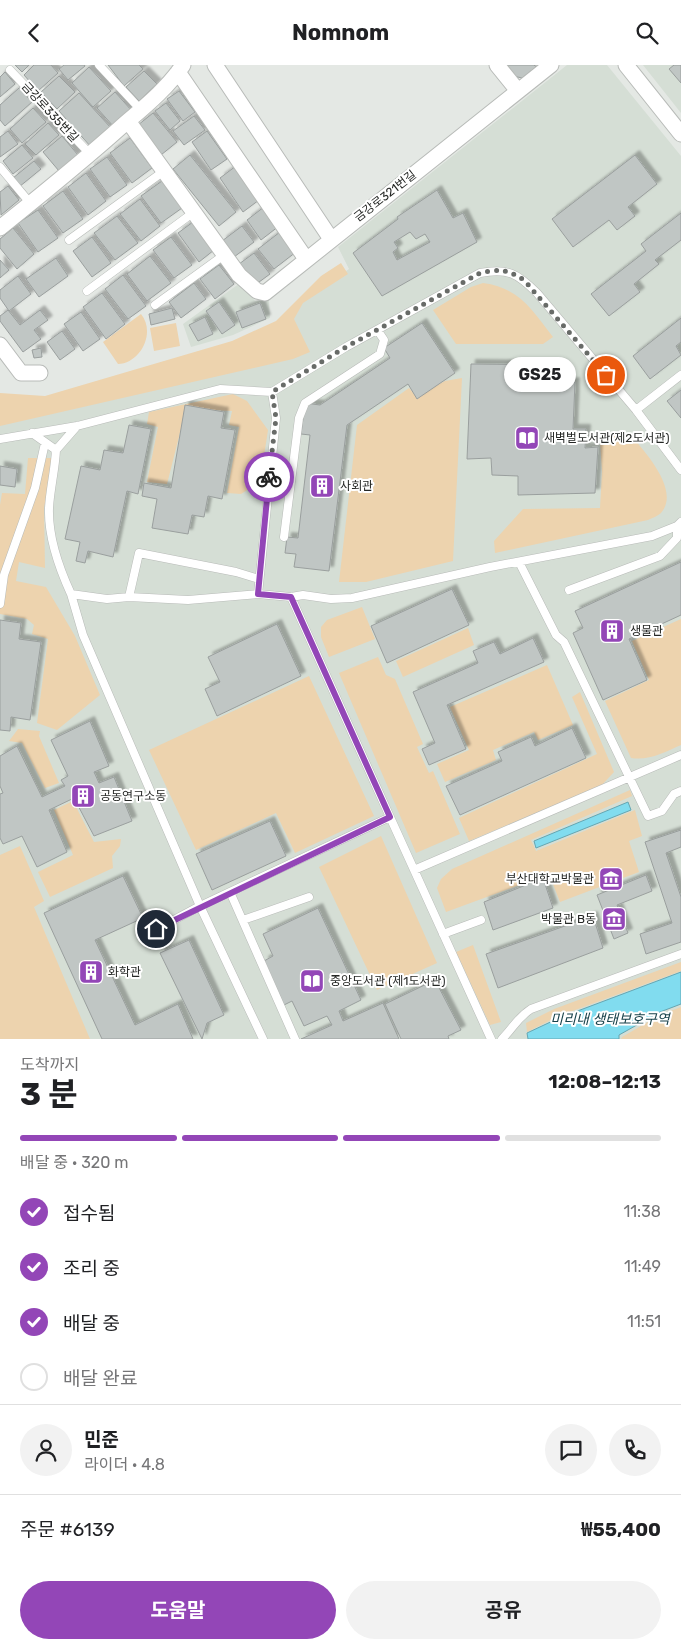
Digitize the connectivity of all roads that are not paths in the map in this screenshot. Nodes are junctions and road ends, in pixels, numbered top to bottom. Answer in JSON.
{"nodes":[{"id":1,"x":99,"y":65,"type":"edge"},
{"id":2,"x":215,"y":65,"type":"edge"},
{"id":3,"x":497,"y":65,"type":"edge"},
{"id":4,"x":551,"y":65,"type":"edge"},
{"id":5,"x":626,"y":65,"type":"edge"},
{"id":6,"x":181,"y":69,"type":"edge"},
{"id":7,"x":10,"y":70,"type":"dead end"},
{"id":8,"x":518,"y":91,"type":"junction"},
{"id":9,"x":141,"y":110,"type":"junction"},
{"id":10,"x":128,"y":121,"type":"junction"},
{"id":11,"x":681,"y":135,"type":"edge"},
{"id":12,"x":90,"y":155,"type":"junction"},
{"id":13,"x":0,"y":167,"type":"edge"},
{"id":14,"x":164,"y":171,"type":"junction"},
{"id":15,"x":30,"y":204,"type":"junction"},
{"id":16,"x":194,"y":212,"type":"junction"},
{"id":17,"x":0,"y":228,"type":"edge"},
{"id":18,"x":331,"y":239,"type":"junction"},
{"id":19,"x":69,"y":240,"type":"dead end"},
{"id":20,"x":224,"y":255,"type":"junction"},
{"id":21,"x":306,"y":259,"type":"junction"},
{"id":22,"x":87,"y":291,"type":"dead end"},
{"id":23,"x":155,"y":305,"type":"dead end"},
{"id":24,"x":378,"y":331,"type":"junction"},
{"id":25,"x":0,"y":345,"type":"edge"},
{"id":26,"x":40,"y":373,"type":"dead end"},
{"id":27,"x":681,"y":375,"type":"edge"},
{"id":28,"x":272,"y":392,"type":"junction"},
{"id":29,"x":636,"y":410,"type":"junction"},
{"id":30,"x":77,"y":426,"type":"junction"},
{"id":31,"x":32,"y":433,"type":"junction"},
{"id":32,"x":0,"y":439,"type":"edge"},
{"id":33,"x":45,"y":443,"type":"junction"},
{"id":34,"x":56,"y":450,"type":"junction"},
{"id":35,"x":681,"y":470,"type":"edge"},
{"id":36,"x":679,"y":524,"type":"edge"},
{"id":37,"x":284,"y":537,"type":"dead end"},
{"id":38,"x":519,"y":562,"type":"junction"},
{"id":39,"x":259,"y":579,"type":"junction"},
{"id":40,"x":570,"y":590,"type":"dead end"},
{"id":41,"x":71,"y":594,"type":"junction"},
{"id":42,"x":258,"y":594,"type":"junction"},
{"id":43,"x":129,"y":597,"type":"junction"},
{"id":44,"x":291,"y":597,"type":"junction"},
{"id":45,"x":0,"y":604,"type":"edge"},
{"id":46,"x":681,"y":755,"type":"edge"},
{"id":47,"x":629,"y":777,"type":"junction"},
{"id":48,"x":681,"y":791,"type":"edge"},
{"id":49,"x":390,"y":817,"type":"junction"},
{"id":50,"x":414,"y":870,"type":"junction"},
{"id":51,"x":230,"y":892,"type":"junction"},
{"id":52,"x":308,"y":897,"type":"dead end"},
{"id":53,"x":200,"y":906,"type":"junction"},
{"id":54,"x":243,"y":920,"type":"junction"},
{"id":55,"x":481,"y":921,"type":"dead end"},
{"id":56,"x":156,"y":929,"type":"dead end"},
{"id":57,"x":443,"y":934,"type":"junction"},
{"id":58,"x":681,"y":954,"type":"edge"},
{"id":59,"x":263,"y":1039,"type":"edge"},
{"id":60,"x":295,"y":1039,"type":"edge"},
{"id":61,"x":491,"y":1039,"type":"edge"},
{"id":62,"x":502,"y":1039,"type":"edge"}],
"edges":[{"from":1,"to":9,"type":"lane"},
{"from":2,"to":18,"type":"street"},
{"from":3,"to":8,"type":"street"},
{"from":4,"to":8,"type":"street","name":"금강로321번길"},
{"from":5,"to":11,"type":"street"},
{"from":6,"to":9,"type":"street"},
{"from":6,"to":21,"type":"street"},
{"from":7,"to":12,"type":"lane","name":"금강로335번길"},
{"from":8,"to":18,"type":"street","name":"금강로321번길"},
{"from":9,"to":10,"type":"street"},
{"from":10,"to":12,"type":"street"},
{"from":10,"to":14,"type":"street","name":"금강로321번길"},
{"from":12,"to":15,"type":"street"},
{"from":13,"to":15,"type":"lane"},
{"from":14,"to":16,"type":"street","name":"금강로321번길"},
{"from":14,"to":19,"type":"lane"},
{"from":15,"to":17,"type":"street"},
{"from":16,"to":20,"type":"street","name":"금강로321번길"},
{"from":16,"to":22,"type":"lane"},
{"from":18,"to":21,"type":"street","name":"금강로321번길"},
{"from":20,"to":21,"type":"street","name":"금강로321번길"},
{"from":20,"to":23,"type":"lane"},
{"from":24,"to":28,"type":"lane"},
{"from":24,"to":29,"type":"lane"},
{"from":24,"to":37,"type":"lane"},
{"from":25,"to":26,"type":"street"},
{"from":27,"to":29,"type":"lane"},
{"from":28,"to":30,"type":"lane"},
{"from":28,"to":39,"type":"lane"},
{"from":29,"to":35,"type":"lane"},
{"from":30,"to":31,"type":"lane"},
{"from":30,"to":34,"type":"lane"},
{"from":31,"to":32,"type":"lane"},
{"from":31,"to":33,"type":"lane"},
{"from":33,"to":34,"type":"lane"},
{"from":33,"to":45,"type":"lane"},
{"from":34,"to":41,"type":"lane"},
{"from":36,"to":38,"type":"lane"},
{"from":36,"to":40,"type":"lane"},
{"from":38,"to":44,"type":"lane"},
{"from":38,"to":47,"type":"lane"},
{"from":39,"to":42,"type":"lane"},
{"from":39,"to":43,"type":"lane"},
{"from":41,"to":43,"type":"lane"},
{"from":41,"to":53,"type":"lane"},
{"from":42,"to":43,"type":"lane"},
{"from":42,"to":44,"type":"lane"},
{"from":44,"to":49,"type":"lane"},
{"from":46,"to":47,"type":"lane"},
{"from":47,"to":48,"type":"lane"},
{"from":47,"to":50,"type":"lane"},
{"from":49,"to":50,"type":"lane"},
{"from":49,"to":51,"type":"lane"},
{"from":50,"to":57,"type":"lane"},
{"from":51,"to":53,"type":"lane"},
{"from":51,"to":54,"type":"lane"},
{"from":52,"to":54,"type":"lane"},
{"from":53,"to":56,"type":"lane"},
{"from":53,"to":59,"type":"lane"},
{"from":54,"to":60,"type":"lane"},
{"from":55,"to":57,"type":"lane"},
{"from":57,"to":61,"type":"lane"},
{"from":58,"to":62,"type":"lane"}]}
